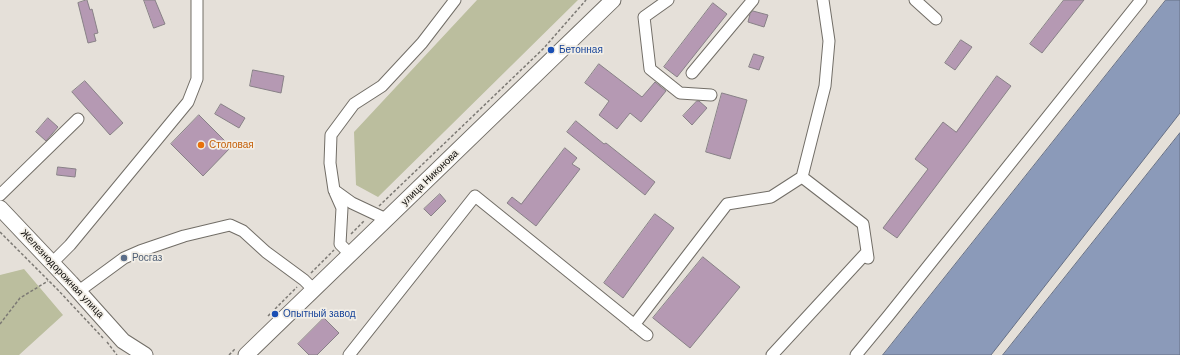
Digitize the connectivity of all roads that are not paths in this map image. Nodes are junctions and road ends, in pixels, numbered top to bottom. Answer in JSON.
{"nodes":[{"id":1,"x":197,"y":0,"type":"edge"},
{"id":2,"x":455,"y":0,"type":"edge"},
{"id":3,"x":613,"y":0,"type":"edge"},
{"id":4,"x":668,"y":0,"type":"edge"},
{"id":5,"x":753,"y":0,"type":"edge"},
{"id":6,"x":823,"y":0,"type":"edge"},
{"id":7,"x":915,"y":0,"type":"edge"},
{"id":8,"x":1141,"y":0,"type":"edge"},
{"id":9,"x":936,"y":19,"type":"dead end"},
{"id":10,"x":692,"y":74,"type":"dead end"},
{"id":11,"x":711,"y":95,"type":"dead end"},
{"id":12,"x":78,"y":119,"type":"dead end"},
{"id":13,"x":802,"y":177,"type":"junction"},
{"id":14,"x":334,"y":190,"type":"junction"},
{"id":15,"x":0,"y":195,"type":"edge"},
{"id":16,"x":0,"y":208,"type":"edge"},
{"id":17,"x":386,"y":219,"type":"junction"},
{"id":18,"x":351,"y":255,"type":"junction"},
{"id":19,"x":52,"y":263,"type":"junction"},
{"id":20,"x":309,"y":285,"type":"junction"},
{"id":21,"x":79,"y":291,"type":"junction"},
{"id":22,"x":634,"y":325,"type":"junction"},
{"id":23,"x":647,"y":335,"type":"dead end"},
{"id":24,"x":126,"y":348,"type":"edge"},
{"id":25,"x":243,"y":350,"type":"edge"},
{"id":26,"x":133,"y":355,"type":"edge"},
{"id":27,"x":137,"y":355,"type":"edge"},
{"id":28,"x":145,"y":355,"type":"edge"},
{"id":29,"x":349,"y":355,"type":"edge"},
{"id":30,"x":772,"y":355,"type":"edge"},
{"id":31,"x":856,"y":355,"type":"edge"}],
"edges":[{"from":1,"to":19,"type":"street"},
{"from":2,"to":14,"type":"street"},
{"from":3,"to":17,"type":"main road","name":"улица Никонова"},
{"from":4,"to":11,"type":"street"},
{"from":5,"to":10,"type":"street"},
{"from":6,"to":13,"type":"street"},
{"from":7,"to":9,"type":"street"},
{"from":8,"to":31,"type":"street"},
{"from":12,"to":15,"type":"street"},
{"from":13,"to":22,"type":"street"},
{"from":13,"to":30,"type":"street"},
{"from":14,"to":17,"type":"street"},
{"from":14,"to":18,"type":"street"},
{"from":16,"to":19,"type":"main road","name":"Железнодорожная улица"},
{"from":17,"to":18,"type":"main road","name":"улица Никонова"},
{"from":18,"to":20,"type":"main road","name":"улица Никонова"},
{"from":19,"to":21,"type":"main road","name":"Железнодорожная улица"},
{"from":20,"to":21,"type":"street"},
{"from":20,"to":25,"type":"main road","name":"улица Никонова"},
{"from":21,"to":24,"type":"main road","name":"Железнодорожная улица"},
{"from":22,"to":23,"type":"street"},
{"from":22,"to":29,"type":"street"},
{"from":24,"to":26,"type":"main road"},
{"from":24,"to":27,"type":"main road"},
{"from":24,"to":28,"type":"main road","name":"Железнодорожная улица"}]}
